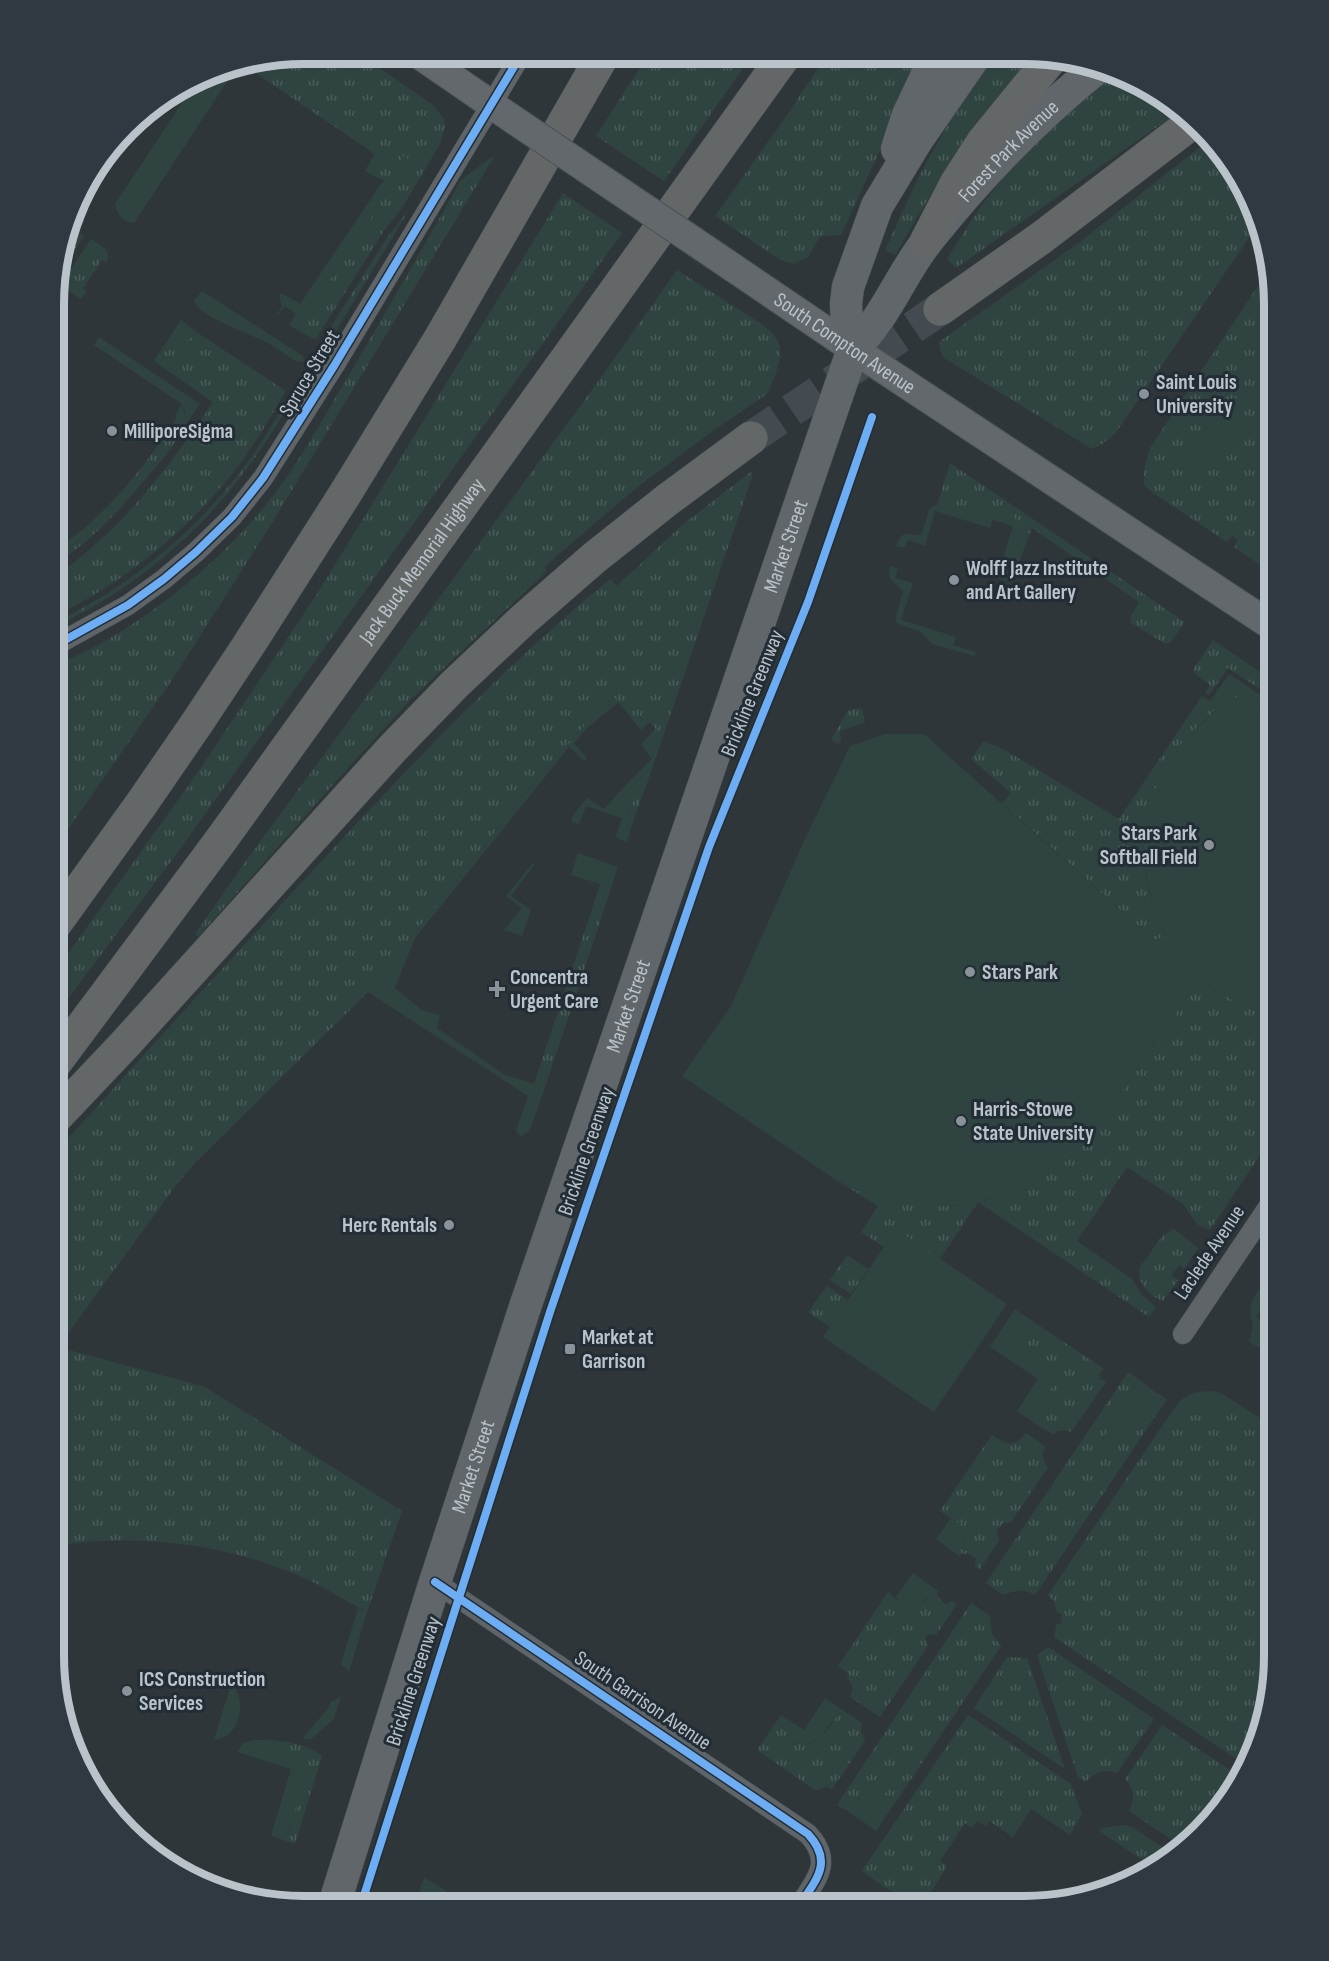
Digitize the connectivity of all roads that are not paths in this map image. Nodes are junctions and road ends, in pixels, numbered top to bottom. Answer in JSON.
{"nodes":[{"id":1,"x":433,"y":64,"type":"edge"},
{"id":2,"x":515,"y":64,"type":"edge"},
{"id":3,"x":598,"y":64,"type":"edge"},
{"id":4,"x":621,"y":64,"type":"edge"},
{"id":5,"x":779,"y":64,"type":"edge"},
{"id":6,"x":932,"y":64,"type":"edge"},
{"id":7,"x":969,"y":64,"type":"edge"},
{"id":8,"x":1045,"y":66,"type":"edge"},
{"id":9,"x":1090,"y":74,"type":"edge"},
{"id":10,"x":491,"y":103,"type":"junction"},
{"id":11,"x":563,"y":126,"type":"junction"},
{"id":12,"x":1186,"y":127,"type":"edge"},
{"id":13,"x":877,"y":206,"type":"junction"},
{"id":14,"x":926,"y":242,"type":"junction"},
{"id":15,"x":940,"y":309,"type":"tunnel mouth"},
{"id":16,"x":853,"y":349,"type":"junction"},
{"id":17,"x":751,"y":438,"type":"tunnel mouth"},
{"id":18,"x":1264,"y":621,"type":"edge"},
{"id":19,"x":64,"y":641,"type":"edge"},
{"id":20,"x":64,"y":911,"type":"edge"},
{"id":21,"x":64,"y":1052,"type":"edge"},
{"id":22,"x":64,"y":1108,"type":"edge"},
{"id":23,"x":1264,"y":1213,"type":"edge"},
{"id":24,"x":1183,"y":1334,"type":"dead end"},
{"id":25,"x":435,"y":1582,"type":"junction"},
{"id":26,"x":337,"y":1896,"type":"edge"},
{"id":27,"x":805,"y":1896,"type":"edge"}],
"edges":[{"from":1,"to":10,"type":"main road","name":"South Compton Avenue"},
{"from":2,"to":10,"type":"street","name":"Spruce Street"},
{"from":3,"to":11,"type":"highway"},
{"from":4,"to":11,"type":"highway"},
{"from":5,"to":21,"type":"highway","name":"Jack Buck Memorial Highway"},
{"from":6,"to":13,"type":"main road"},
{"from":7,"to":13,"type":"main road"},
{"from":8,"to":14,"type":"highway"},
{"from":9,"to":14,"type":"main road","name":"Forest Park Avenue"},
{"from":10,"to":16,"type":"main road","name":"South Compton Avenue","bridge":true},
{"from":10,"to":19,"type":"street","name":"Spruce Street"},
{"from":11,"to":20,"type":"highway"},
{"from":12,"to":15,"type":"highway"},
{"from":13,"to":16,"type":"main road"},
{"from":14,"to":16,"type":"main road","name":"Market Street"},
{"from":16,"to":18,"type":"main road","name":"South Compton Avenue"},
{"from":16,"to":25,"type":"main road","name":"Market Street"},
{"from":17,"to":22,"type":"highway"},
{"from":23,"to":24,"type":"street","name":"Laclede Avenue"},
{"from":25,"to":26,"type":"main road","name":"Market Street"},
{"from":25,"to":27,"type":"street","name":"South Garrison Avenue"}]}
